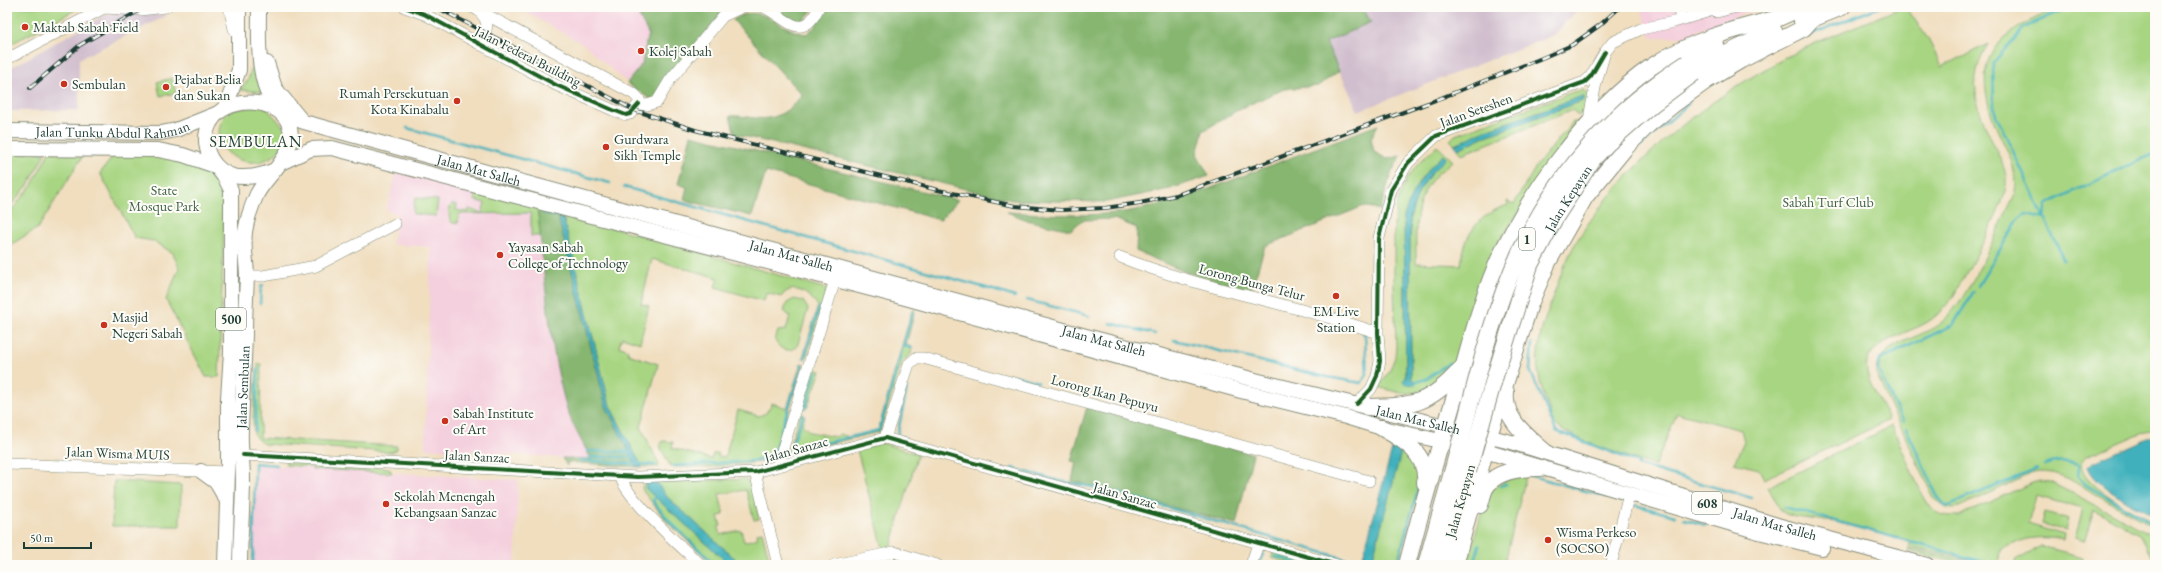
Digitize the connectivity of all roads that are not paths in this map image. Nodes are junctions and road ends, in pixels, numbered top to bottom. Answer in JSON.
{"nodes":[{"id":1,"x":166,"y":7,"type":"edge"},
{"id":2,"x":229,"y":7,"type":"edge"},
{"id":3,"x":239,"y":7,"type":"edge"},
{"id":4,"x":405,"y":7,"type":"edge"},
{"id":5,"x":739,"y":7,"type":"edge"},
{"id":6,"x":764,"y":7,"type":"edge"},
{"id":7,"x":819,"y":7,"type":"edge"},
{"id":8,"x":1677,"y":7,"type":"edge"},
{"id":9,"x":1724,"y":7,"type":"edge"},
{"id":10,"x":1737,"y":7,"type":"edge"},
{"id":11,"x":1842,"y":7,"type":"edge"},
{"id":12,"x":105,"y":8,"type":"edge"},
{"id":13,"x":147,"y":8,"type":"edge"},
{"id":14,"x":475,"y":9,"type":"edge"},
{"id":15,"x":261,"y":10,"type":"edge"},
{"id":16,"x":1807,"y":13,"type":"edge"},
{"id":17,"x":1701,"y":14,"type":"junction"},
{"id":18,"x":1682,"y":19,"type":"junction"},
{"id":19,"x":1775,"y":19,"type":"junction"},
{"id":20,"x":260,"y":33,"type":"junction"},
{"id":21,"x":240,"y":37,"type":"junction"},
{"id":22,"x":480,"y":45,"type":"junction"},
{"id":23,"x":1605,"y":52,"type":"junction"},
{"id":24,"x":7,"y":59,"type":"edge"},
{"id":25,"x":1691,"y":68,"type":"junction"},
{"id":26,"x":1565,"y":90,"type":"junction"},
{"id":27,"x":1594,"y":94,"type":"junction"},
{"id":28,"x":639,"y":104,"type":"junction"},
{"id":29,"x":221,"y":110,"type":"junction"},
{"id":30,"x":278,"y":111,"type":"junction"},
{"id":31,"x":304,"y":122,"type":"junction"},
{"id":32,"x":1590,"y":122,"type":"junction"},
{"id":33,"x":7,"y":131,"type":"edge"},
{"id":34,"x":7,"y":149,"type":"edge"},
{"id":35,"x":183,"y":155,"type":"junction"},
{"id":36,"x":215,"y":166,"type":"junction"},
{"id":37,"x":279,"y":166,"type":"junction"},
{"id":38,"x":395,"y":224,"type":"dead end"},
{"id":39,"x":230,"y":235,"type":"junction"},
{"id":40,"x":1120,"y":257,"type":"dead end"},
{"id":41,"x":247,"y":276,"type":"junction"},
{"id":42,"x":836,"y":280,"type":"junction"},
{"id":43,"x":1378,"y":333,"type":"junction"},
{"id":44,"x":1464,"y":366,"type":"junction"},
{"id":45,"x":1507,"y":382,"type":"junction"},
{"id":46,"x":1362,"y":406,"type":"junction"},
{"id":47,"x":1446,"y":425,"type":"junction"},
{"id":48,"x":1382,"y":428,"type":"junction"},
{"id":49,"x":241,"y":432,"type":"junction"},
{"id":50,"x":1489,"y":436,"type":"junction"},
{"id":51,"x":885,"y":438,"type":"junction"},
{"id":52,"x":1441,"y":442,"type":"junction"},
{"id":53,"x":1485,"y":451,"type":"junction"},
{"id":54,"x":1544,"y":451,"type":"junction"},
{"id":55,"x":243,"y":455,"type":"junction"},
{"id":56,"x":7,"y":464,"type":"edge"},
{"id":57,"x":778,"y":464,"type":"junction"},
{"id":58,"x":1540,"y":468,"type":"junction"},
{"id":59,"x":201,"y":471,"type":"junction"},
{"id":60,"x":228,"y":472,"type":"junction"},
{"id":61,"x":755,"y":472,"type":"junction"},
{"id":62,"x":620,"y":476,"type":"junction"},
{"id":63,"x":1369,"y":481,"type":"dead end"},
{"id":64,"x":243,"y":489,"type":"junction"},
{"id":65,"x":1629,"y":494,"type":"junction"},
{"id":66,"x":1424,"y":497,"type":"junction"},
{"id":67,"x":228,"y":504,"type":"junction"},
{"id":68,"x":241,"y":517,"type":"junction"},
{"id":69,"x":1465,"y":532,"type":"junction"},
{"id":70,"x":226,"y":533,"type":"junction"},
{"id":71,"x":1258,"y":544,"type":"junction"},
{"id":72,"x":932,"y":564,"type":"edge"},
{"id":73,"x":225,"y":565,"type":"edge"},
{"id":74,"x":240,"y":565,"type":"edge"},
{"id":75,"x":700,"y":565,"type":"edge"},
{"id":76,"x":778,"y":565,"type":"edge"},
{"id":77,"x":834,"y":565,"type":"edge"},
{"id":78,"x":1251,"y":565,"type":"edge"},
{"id":79,"x":1337,"y":565,"type":"edge"},
{"id":80,"x":1407,"y":565,"type":"edge"},
{"id":81,"x":1426,"y":565,"type":"edge"},
{"id":82,"x":1442,"y":565,"type":"edge"},
{"id":83,"x":1455,"y":565,"type":"edge"},
{"id":84,"x":1611,"y":565,"type":"edge"},
{"id":85,"x":1888,"y":565,"type":"edge"},
{"id":86,"x":1927,"y":565,"type":"edge"}],
"edges":[{"from":1,"to":13,"type":"street"},
{"from":2,"to":21,"type":"street"},
{"from":3,"to":21,"type":"main road","number":"500"},
{"from":4,"to":22,"type":"street","name":"Jalan Federal Building"},
{"from":5,"to":28,"type":"street"},
{"from":6,"to":7,"type":"street"},
{"from":8,"to":18,"type":"street"},
{"from":9,"to":17,"type":"street"},
{"from":10,"to":17,"type":"street"},
{"from":11,"to":16,"type":"highway","name":"Jalan Kepayan","number":"1"},
{"from":12,"to":13,"type":"street"},
{"from":12,"to":24,"type":"street"},
{"from":14,"to":22,"type":"street"},
{"from":14,"to":28,"type":"street","name":"Jalan Federal Building"},
{"from":15,"to":20,"type":"main road","number":"500"},
{"from":16,"to":19,"type":"highway","name":"Jalan Kepayan","number":"1"},
{"from":16,"to":25,"type":"highway","name":"Jalan Kepayan","number":"1"},
{"from":16,"to":45,"type":"highway"},
{"from":17,"to":18,"type":"street","name":"Jalan Seteshen"},
{"from":18,"to":23,"type":"street","name":"Jalan Seteshen"},
{"from":19,"to":25,"type":"highway","name":"Jalan Kepayan","number":"1"},
{"from":19,"to":32,"type":"highway"},
{"from":20,"to":30,"type":"main road","number":"500"},
{"from":20,"to":31,"type":"main road"},
{"from":21,"to":29,"type":"main road","number":"500"},
{"from":22,"to":28,"type":"street","name":"Jalan Federal Building"},
{"from":23,"to":26,"type":"street","name":"Jalan Seteshen"},
{"from":23,"to":27,"type":"street"},
{"from":25,"to":81,"type":"highway","name":"Jalan Kepayan","number":"1","bridge":true},
{"from":25,"to":82,"type":"highway","name":"Jalan Kepayan","number":"1","bridge":true},
{"from":26,"to":27,"type":"street","name":"Jalan Seteshen"},
{"from":26,"to":43,"type":"street","name":"Jalan Seteshen"},
{"from":27,"to":32,"type":"street"},
{"from":29,"to":30,"type":"main road"},
{"from":29,"to":33,"type":"main road","name":"Jalan Tunku Abdul Rahman"},
{"from":29,"to":36,"type":"main road","number":"500"},
{"from":30,"to":31,"type":"main road","name":"Jalan Mat Salleh"},
{"from":30,"to":37,"type":"main road","number":"500"},
{"from":31,"to":46,"type":"main road","name":"Jalan Mat Salleh"},
{"from":32,"to":44,"type":"highway"},
{"from":34,"to":35,"type":"main road","name":"Jalan Tunku Abdul Rahman"},
{"from":35,"to":36,"type":"main road","name":"Jalan Tunku Abdul Rahman"},
{"from":35,"to":39,"type":"main road","number":"500"},
{"from":36,"to":37,"type":"main road"},
{"from":36,"to":39,"type":"main road","name":"Jalan Sembulan","number":"500"},
{"from":37,"to":41,"type":"main road","name":"Jalan Sembulan","number":"500"},
{"from":37,"to":42,"type":"main road","name":"Jalan Mat Salleh"},
{"from":38,"to":41,"type":"street"},
{"from":39,"to":41,"type":"main road"},
{"from":39,"to":60,"type":"main road","name":"Jalan Sembulan","number":"500"},
{"from":40,"to":43,"type":"street","name":"Lorong Bunga Telur"},
{"from":41,"to":49,"type":"main road","name":"Jalan Sembulan","number":"500"},
{"from":42,"to":48,"type":"main road","name":"Jalan Mat Salleh"},
{"from":42,"to":57,"type":"street"},
{"from":43,"to":46,"type":"street","name":"Jalan Seteshen"},
{"from":44,"to":46,"type":"highway"},
{"from":44,"to":47,"type":"highway"},
{"from":45,"to":50,"type":"highway"},
{"from":45,"to":54,"type":"highway"},
{"from":46,"to":47,"type":"main road","name":"Jalan Mat Salleh"},
{"from":47,"to":50,"type":"main road","name":"Jalan Mat Salleh","number":"608"},
{"from":47,"to":52,"type":"highway"},
{"from":48,"to":52,"type":"main road","name":"Jalan Mat Salleh"},
{"from":48,"to":66,"type":"highway"},
{"from":49,"to":55,"type":"main road","name":"Jalan Sembulan","number":"500"},
{"from":49,"to":60,"type":"main road"},
{"from":50,"to":53,"type":"highway"},
{"from":50,"to":54,"type":"main road","name":"Jalan Mat Salleh","number":"608"},
{"from":51,"to":57,"type":"street","name":"Jalan Sanzac"},
{"from":51,"to":63,"type":"street","name":"Lorong Ikan Pepuyu"},
{"from":51,"to":71,"type":"street","name":"Jalan Sanzac"},
{"from":52,"to":53,"type":"main road","name":"Jalan Mat Salleh","number":"608"},
{"from":52,"to":66,"type":"highway"},
{"from":53,"to":58,"type":"main road","name":"Jalan Mat Salleh","number":"608"},
{"from":53,"to":69,"type":"highway"},
{"from":54,"to":86,"type":"main road","name":"Jalan Mat Salleh","number":"608"},
{"from":55,"to":62,"type":"street","name":"Jalan Sanzac"},
{"from":55,"to":64,"type":"main road","name":"Jalan Sembulan","number":"500"},
{"from":56,"to":59,"type":"street","name":"Jalan Wisma MUIS"},
{"from":57,"to":61,"type":"street","name":"Jalan Sanzac"},
{"from":58,"to":65,"type":"main road","name":"Jalan Mat Salleh","number":"608"},
{"from":58,"to":69,"type":"highway"},
{"from":59,"to":60,"type":"street","name":"Jalan Wisma MUIS"},
{"from":59,"to":67,"type":"main road"},
{"from":60,"to":64,"type":"main road"},
{"from":60,"to":67,"type":"main road","name":"Jalan Sembulan","number":"500"},
{"from":61,"to":62,"type":"street","name":"Jalan Sanzac"},
{"from":61,"to":76,"type":"street"},
{"from":62,"to":75,"type":"street"},
{"from":64,"to":68,"type":"main road","name":"Jalan Sembulan","number":"500"},
{"from":65,"to":84,"type":"street"},
{"from":65,"to":85,"type":"main road","name":"Jalan Mat Salleh","number":"608"},
{"from":66,"to":80,"type":"highway"},
{"from":67,"to":70,"type":"main road","name":"Jalan Sembulan","number":"500"},
{"from":68,"to":70,"type":"main road"},
{"from":68,"to":74,"type":"main road","name":"Jalan Sembulan","number":"500"},
{"from":69,"to":83,"type":"highway"},
{"from":70,"to":73,"type":"main road","name":"Jalan Sembulan","number":"500"},
{"from":71,"to":78,"type":"street"},
{"from":71,"to":79,"type":"street","name":"Jalan Sanzac"},
{"from":72,"to":77,"type":"street"}]}
